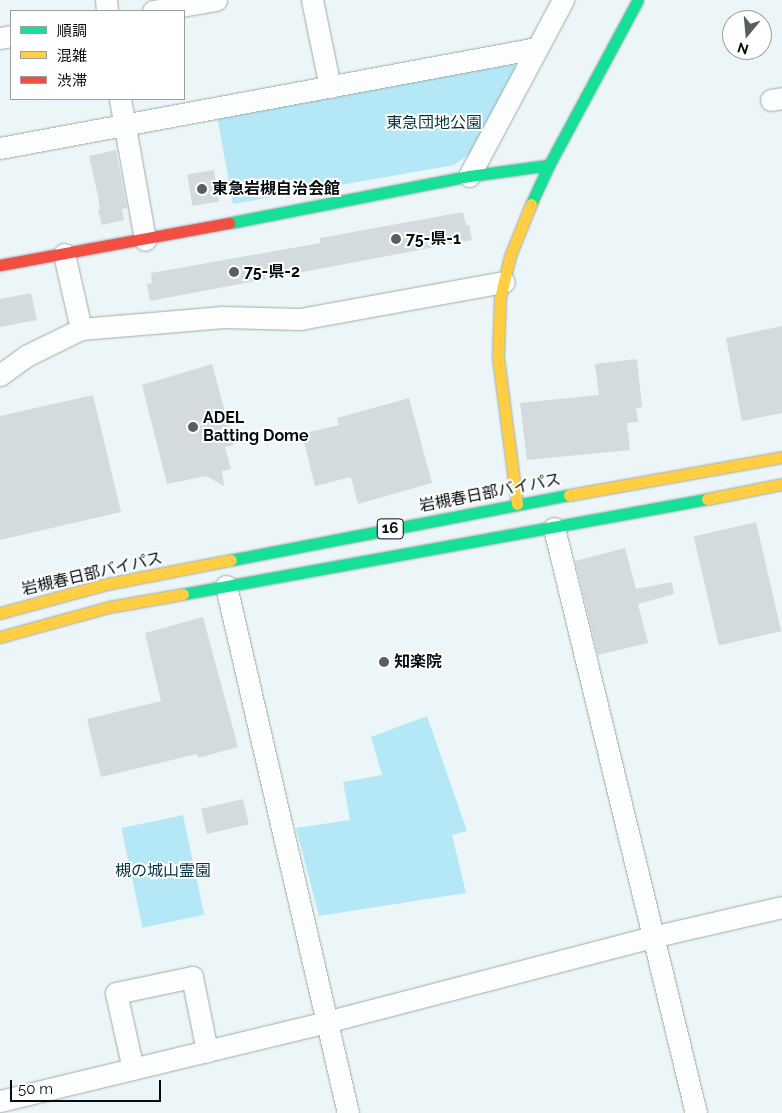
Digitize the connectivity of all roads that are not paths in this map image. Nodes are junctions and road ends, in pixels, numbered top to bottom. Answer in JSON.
{"nodes":[{"id":1,"x":216,"y":0,"type":"edge"},
{"id":2,"x":312,"y":0,"type":"edge"},
{"id":3,"x":563,"y":0,"type":"edge"},
{"id":4,"x":638,"y":0,"type":"edge"},
{"id":5,"x":159,"y":10,"type":"edge"},
{"id":6,"x":538,"y":48,"type":"junction"},
{"id":7,"x":330,"y":87,"type":"junction"},
{"id":8,"x":120,"y":100,"type":"edge"},
{"id":9,"x":124,"y":126,"type":"junction"},
{"id":10,"x":0,"y":148,"type":"edge"},
{"id":11,"x":549,"y":165,"type":"junction"},
{"id":12,"x":468,"y":176,"type":"junction"},
{"id":13,"x":144,"y":240,"type":"junction"},
{"id":14,"x":64,"y":254,"type":"junction"},
{"id":15,"x":0,"y":265,"type":"edge"},
{"id":16,"x":504,"y":282,"type":"junction"},
{"id":17,"x":81,"y":329,"type":"junction"},
{"id":18,"x":0,"y":375,"type":"edge"},
{"id":19,"x":782,"y":457,"type":"edge"},
{"id":20,"x":782,"y":484,"type":"edge"},
{"id":21,"x":517,"y":504,"type":"junction"},
{"id":22,"x":554,"y":528,"type":"junction"},
{"id":23,"x":226,"y":586,"type":"junction"},
{"id":24,"x":0,"y":613,"type":"edge"},
{"id":25,"x":0,"y":637,"type":"edge"},
{"id":26,"x":782,"y":907,"type":"edge"},
{"id":27,"x":652,"y":937,"type":"junction"},
{"id":28,"x":326,"y":1022,"type":"junction"},
{"id":29,"x":207,"y":1051,"type":"junction"},
{"id":30,"x":133,"y":1069,"type":"junction"},
{"id":31,"x":0,"y":1101,"type":"edge"},
{"id":32,"x":348,"y":1113,"type":"edge"},
{"id":33,"x":696,"y":1113,"type":"edge"}],
"edges":[{"from":1,"to":5,"type":"street"},
{"from":2,"to":7,"type":"street"},
{"from":3,"to":6,"type":"street"},
{"from":4,"to":11,"type":"main road"},
{"from":6,"to":7,"type":"street"},
{"from":6,"to":12,"type":"street"},
{"from":7,"to":9,"type":"street"},
{"from":8,"to":9,"type":"street"},
{"from":9,"to":10,"type":"street"},
{"from":9,"to":13,"type":"street"},
{"from":11,"to":12,"type":"main road"},
{"from":11,"to":16,"type":"main road"},
{"from":12,"to":13,"type":"main road"},
{"from":13,"to":14,"type":"main road"},
{"from":14,"to":15,"type":"main road"},
{"from":14,"to":17,"type":"street"},
{"from":16,"to":17,"type":"street"},
{"from":16,"to":21,"type":"main road"},
{"from":17,"to":18,"type":"street"},
{"from":19,"to":21,"type":"main road","name":"岩槻春日部バイパス","number":"16"},
{"from":20,"to":22,"type":"main road","number":"16"},
{"from":21,"to":24,"type":"main road","name":"岩槻春日部バイパス","number":"16"},
{"from":22,"to":23,"type":"main road","number":"16"},
{"from":22,"to":27,"type":"street"},
{"from":23,"to":25,"type":"main road","number":"16"},
{"from":23,"to":28,"type":"street"},
{"from":26,"to":27,"type":"street"},
{"from":27,"to":28,"type":"street"},
{"from":27,"to":33,"type":"street"},
{"from":28,"to":29,"type":"street"},
{"from":28,"to":32,"type":"street"},
{"from":29,"to":30,"type":"street"},
{"from":29,"to":30,"type":"street"},
{"from":30,"to":31,"type":"street"}]}
